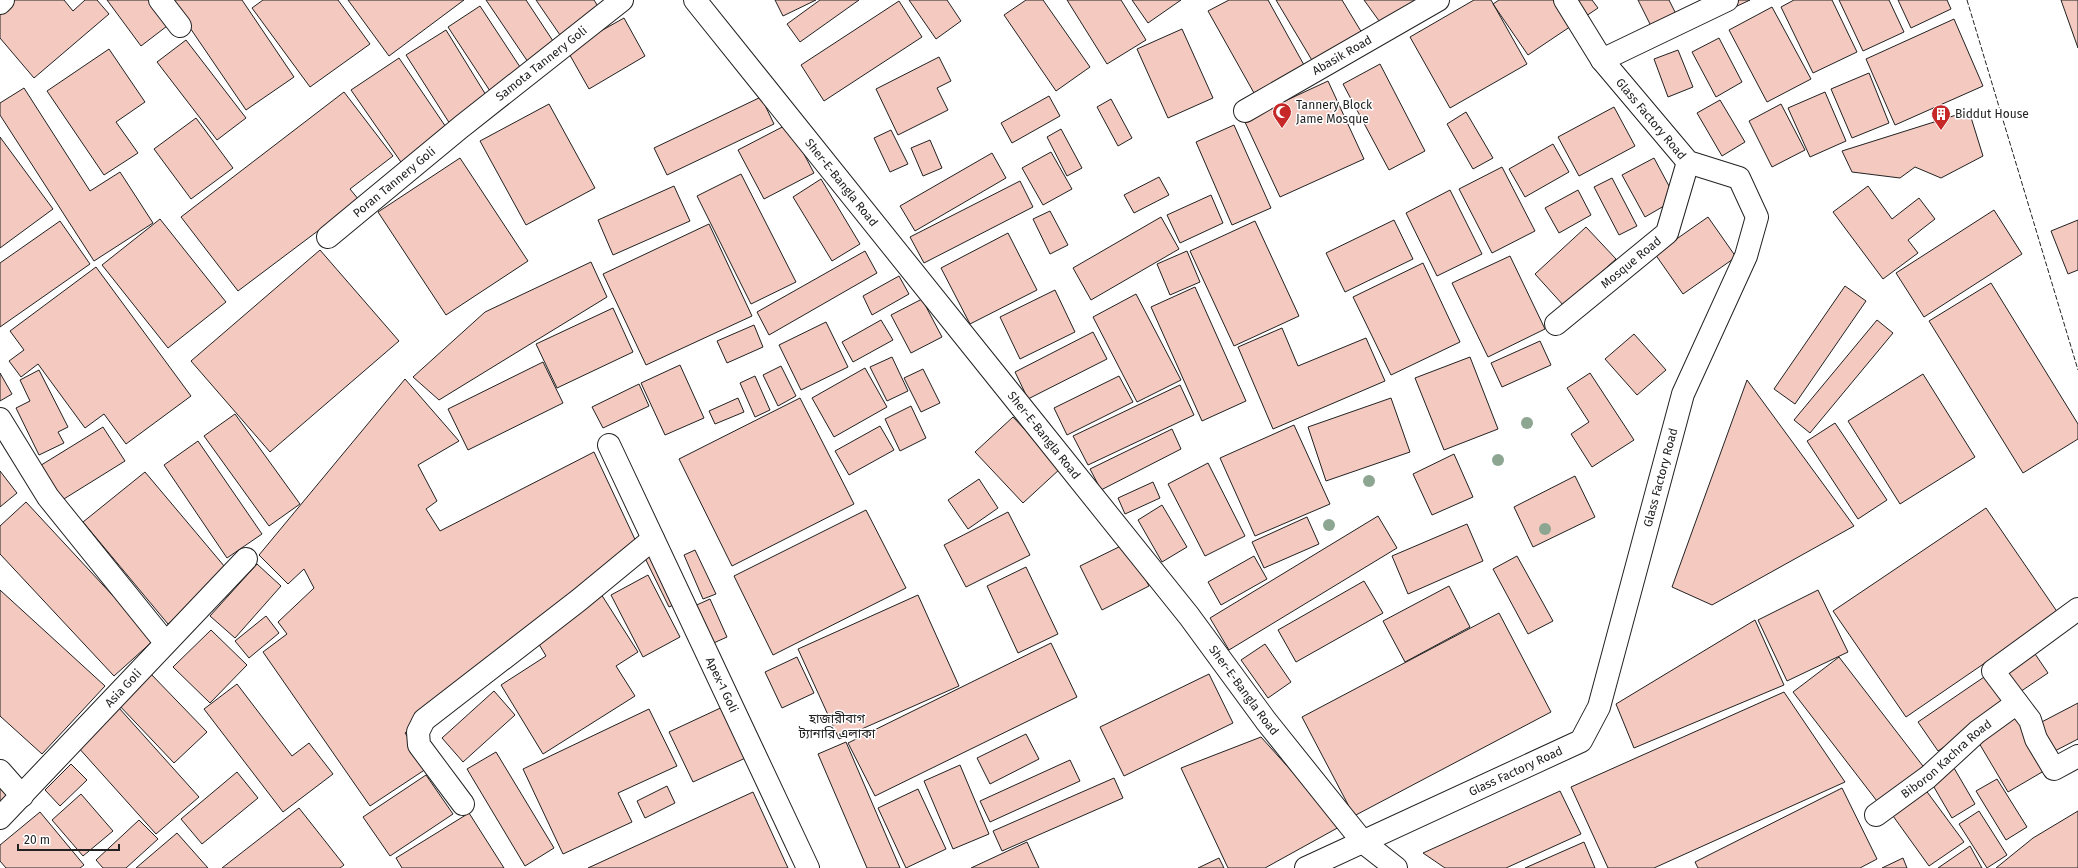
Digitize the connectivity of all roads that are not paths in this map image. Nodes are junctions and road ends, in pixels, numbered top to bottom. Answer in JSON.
{"nodes":[{"id":1,"x":3,"y":0,"type":"edge"},
{"id":2,"x":160,"y":0,"type":"edge"},
{"id":3,"x":622,"y":0,"type":"edge"},
{"id":4,"x":695,"y":0,"type":"edge"},
{"id":5,"x":1438,"y":0,"type":"edge"},
{"id":6,"x":1565,"y":0,"type":"edge"},
{"id":7,"x":1727,"y":0,"type":"edge"},
{"id":8,"x":0,"y":3,"type":"edge"},
{"id":9,"x":180,"y":26,"type":"dead end"},
{"id":10,"x":1602,"y":60,"type":"junction"},
{"id":11,"x":1245,"y":111,"type":"dead end"},
{"id":12,"x":461,"y":127,"type":"joint"},
{"id":13,"x":1688,"y":162,"type":"junction"},
{"id":14,"x":328,"y":237,"type":"dead end"},
{"id":15,"x":1556,"y":324,"type":"dead end"},
{"id":16,"x":0,"y":419,"type":"edge"},
{"id":17,"x":609,"y":445,"type":"dead end"},
{"id":18,"x":653,"y":539,"type":"junction"},
{"id":19,"x":246,"y":559,"type":"dead end"},
{"id":20,"x":2078,"y":609,"type":"edge"},
{"id":21,"x":165,"y":642,"type":"junction"},
{"id":22,"x":2017,"y":703,"type":"junction"},
{"id":23,"x":2078,"y":756,"type":"edge"},
{"id":24,"x":0,"y":771,"type":"edge"},
{"id":25,"x":22,"y":796,"type":"junction"},
{"id":26,"x":463,"y":804,"type":"dead end"},
{"id":27,"x":1876,"y":815,"type":"dead end"},
{"id":28,"x":0,"y":818,"type":"edge"},
{"id":29,"x":1363,"y":842,"type":"junction"},
{"id":30,"x":808,"y":868,"type":"edge"},
{"id":31,"x":1306,"y":868,"type":"edge"},
{"id":32,"x":1396,"y":868,"type":"edge"}],
"edges":[{"from":1,"to":8,"type":"street"},
{"from":2,"to":9,"type":"street"},
{"from":3,"to":12,"type":"street","name":"Samota Tannery Goli"},
{"from":4,"to":29,"type":"street","name":"Sher-E-Bangla Road"},
{"from":5,"to":11,"type":"street","name":"Abasik Road"},
{"from":6,"to":10,"type":"street","name":"Glass Factory Road"},
{"from":7,"to":10,"type":"street"},
{"from":10,"to":13,"type":"street","name":"Glass Factory Road"},
{"from":12,"to":14,"type":"street","name":"Poran Tannery Goli"},
{"from":13,"to":15,"type":"street","name":"Mosque Road"},
{"from":13,"to":29,"type":"street","name":"Glass Factory Road"},
{"from":16,"to":21,"type":"street"},
{"from":17,"to":18,"type":"street","name":"Apex-1 Goli"},
{"from":18,"to":26,"type":"street"},
{"from":18,"to":30,"type":"street","name":"Apex-1 Goli"},
{"from":19,"to":21,"type":"street","name":"Asia Goli"},
{"from":20,"to":22,"type":"street"},
{"from":21,"to":25,"type":"street","name":"Asia Goli"},
{"from":22,"to":23,"type":"street"},
{"from":22,"to":27,"type":"street","name":"Biboron Kachra Road"},
{"from":24,"to":25,"type":"street"},
{"from":25,"to":28,"type":"street","name":"Asia Goli"},
{"from":29,"to":31,"type":"street","name":"Glass Factory Road"},
{"from":29,"to":32,"type":"street","name":"Sher-E-Bangla Road"}]}
